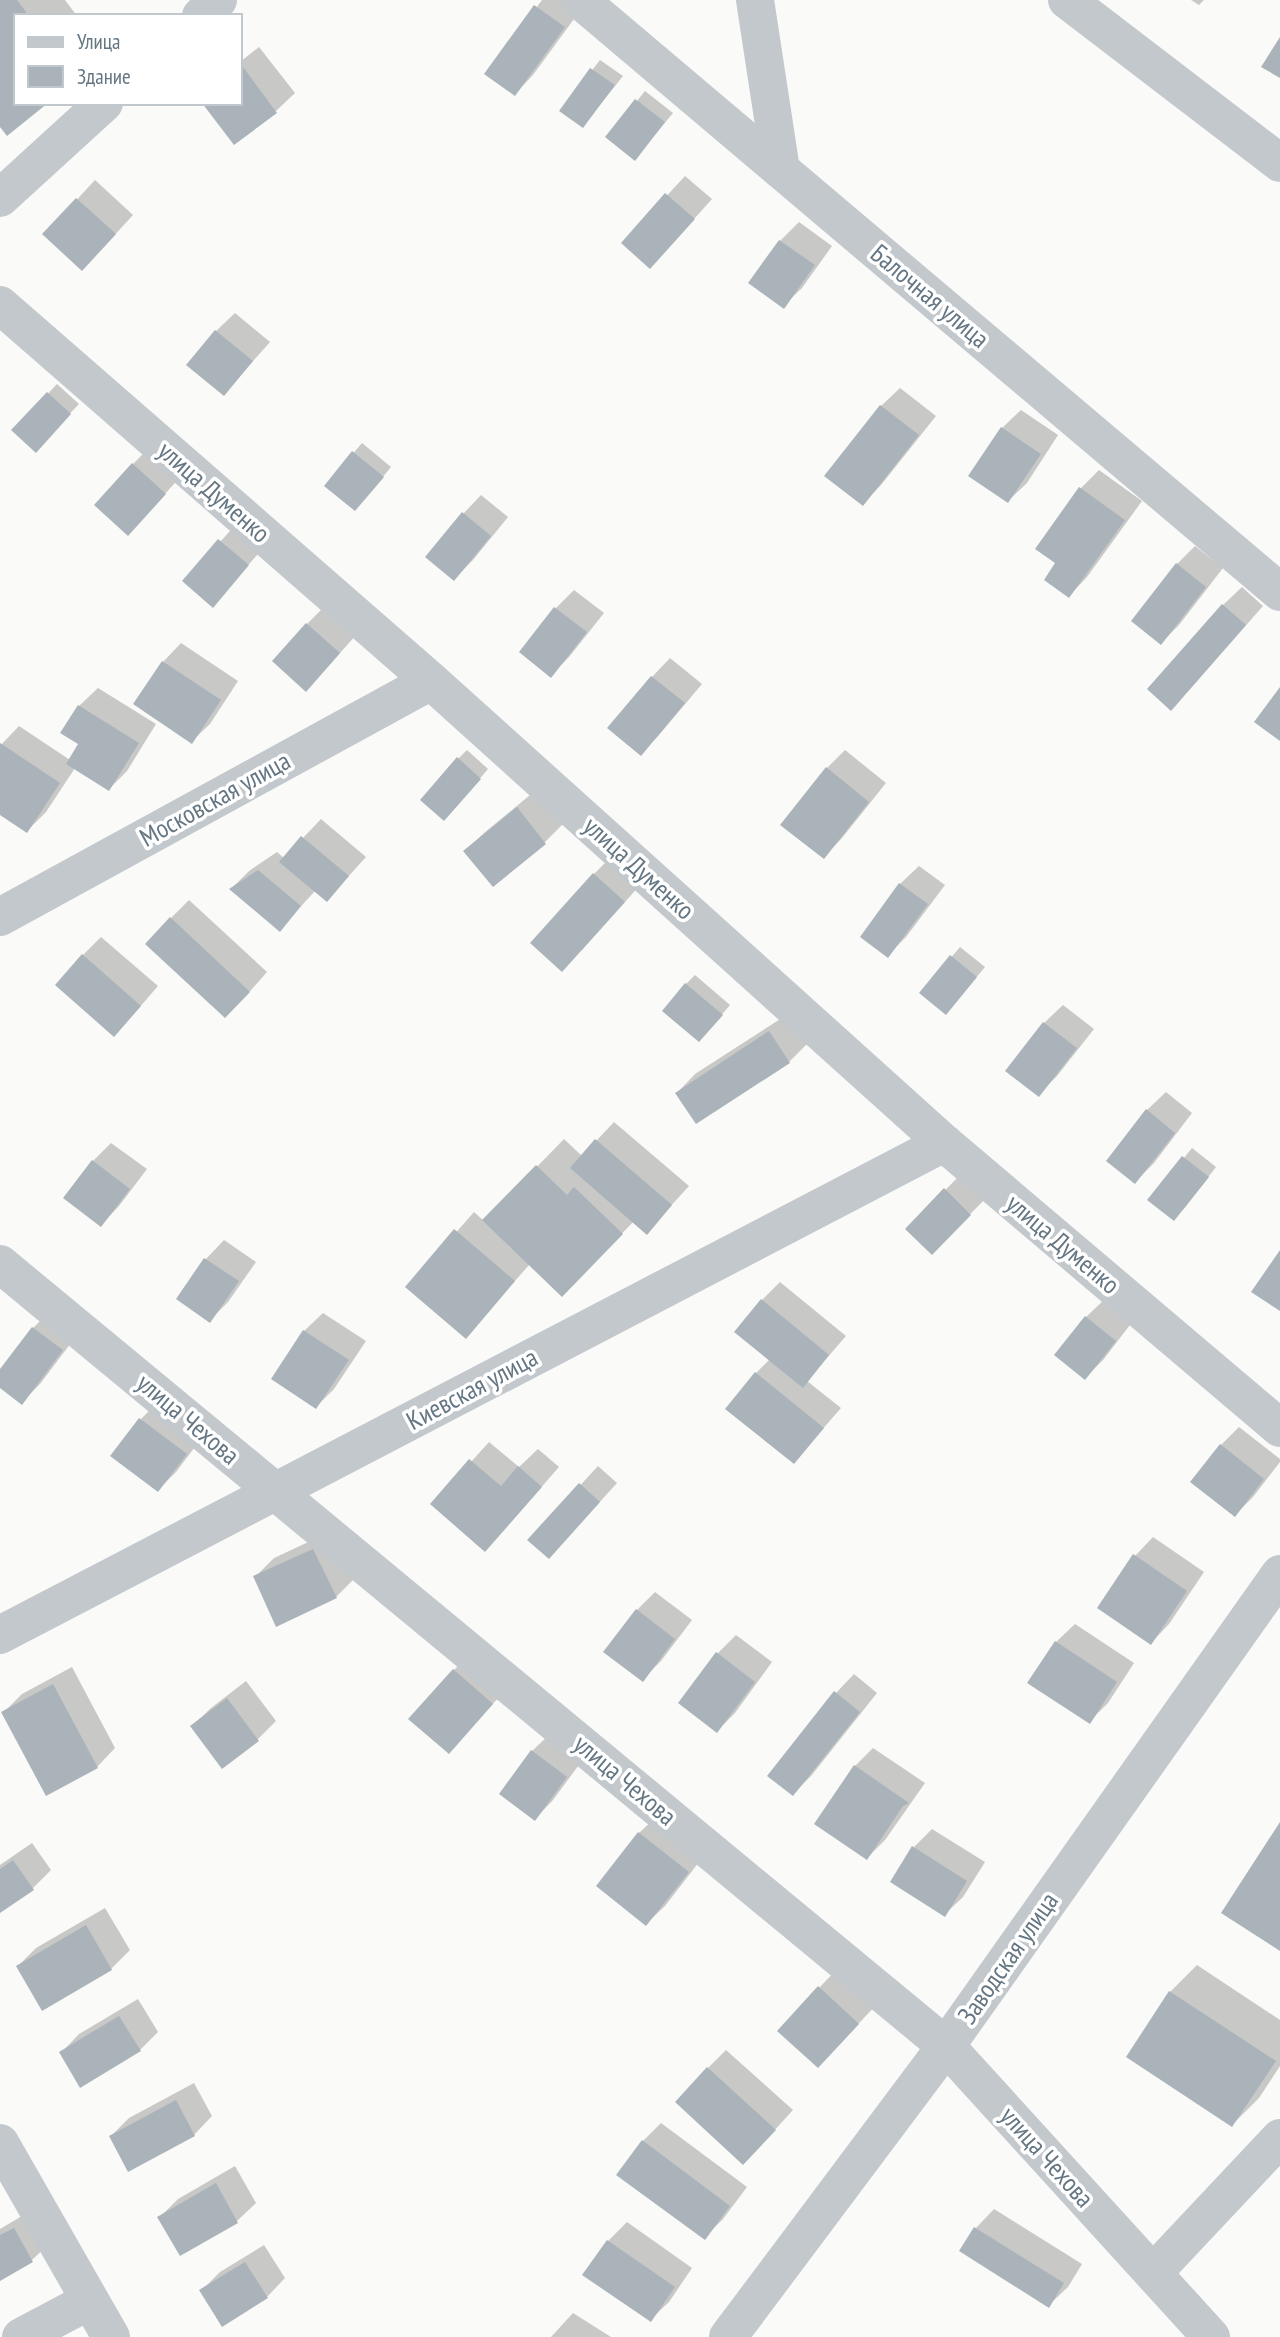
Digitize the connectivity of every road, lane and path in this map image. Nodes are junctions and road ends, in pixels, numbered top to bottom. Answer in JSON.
{"nodes":[{"id":1,"x":218,"y":0,"type":"edge"},
{"id":2,"x":580,"y":0,"type":"edge"},
{"id":3,"x":755,"y":0,"type":"edge"},
{"id":4,"x":1067,"y":0,"type":"edge"},
{"id":5,"x":203,"y":14,"type":"edge"},
{"id":6,"x":102,"y":105,"type":"edge"},
{"id":7,"x":1280,"y":163,"type":"edge"},
{"id":8,"x":781,"y":170,"type":"junction"},
{"id":9,"x":0,"y":198,"type":"edge"},
{"id":10,"x":0,"y":305,"type":"edge"},
{"id":11,"x":1280,"y":592,"type":"edge"},
{"id":12,"x":431,"y":681,"type":"junction"},
{"id":13,"x":0,"y":917,"type":"edge"},
{"id":14,"x":943,"y":1143,"type":"junction"},
{"id":15,"x":0,"y":1264,"type":"edge"},
{"id":16,"x":1280,"y":1428,"type":"edge"},
{"id":17,"x":275,"y":1492,"type":"junction"},
{"id":18,"x":1280,"y":1574,"type":"edge"},
{"id":19,"x":0,"y":1635,"type":"edge"},
{"id":20,"x":946,"y":2046,"type":"junction"},
{"id":21,"x":1280,"y":2138,"type":"edge"},
{"id":22,"x":0,"y":2143,"type":"edge"},
{"id":23,"x":1153,"y":2273,"type":"junction"},
{"id":24,"x":89,"y":2301,"type":"junction"},
{"id":25,"x":21,"y":2337,"type":"edge"},
{"id":26,"x":111,"y":2337,"type":"edge"},
{"id":27,"x":728,"y":2337,"type":"edge"},
{"id":28,"x":1211,"y":2337,"type":"edge"}],
"edges":[{"from":1,"to":5,"type":"street"},
{"from":2,"to":8,"type":"street","name":"Балочная улица"},
{"from":3,"to":8,"type":"street"},
{"from":4,"to":7,"type":"street"},
{"from":6,"to":9,"type":"street"},
{"from":8,"to":11,"type":"street","name":"Балочная улица"},
{"from":10,"to":12,"type":"street","name":"улица Думенко"},
{"from":12,"to":13,"type":"street","name":"Московская улица"},
{"from":12,"to":14,"type":"street","name":"улица Думенко"},
{"from":14,"to":16,"type":"street","name":"улица Думенко"},
{"from":14,"to":17,"type":"street","name":"Киевская улица"},
{"from":15,"to":17,"type":"street","name":"улица Чехова"},
{"from":17,"to":19,"type":"street","name":"Киевская улица"},
{"from":17,"to":20,"type":"street","name":"улица Чехова"},
{"from":18,"to":20,"type":"street","name":"Заводская улица"},
{"from":20,"to":23,"type":"street","name":"улица Чехова"},
{"from":20,"to":27,"type":"street","name":"Заводская улица"},
{"from":21,"to":23,"type":"street"},
{"from":22,"to":24,"type":"street"},
{"from":23,"to":28,"type":"street","name":"улица Чехова"},
{"from":24,"to":25,"type":"street"},
{"from":24,"to":26,"type":"street"}]}
